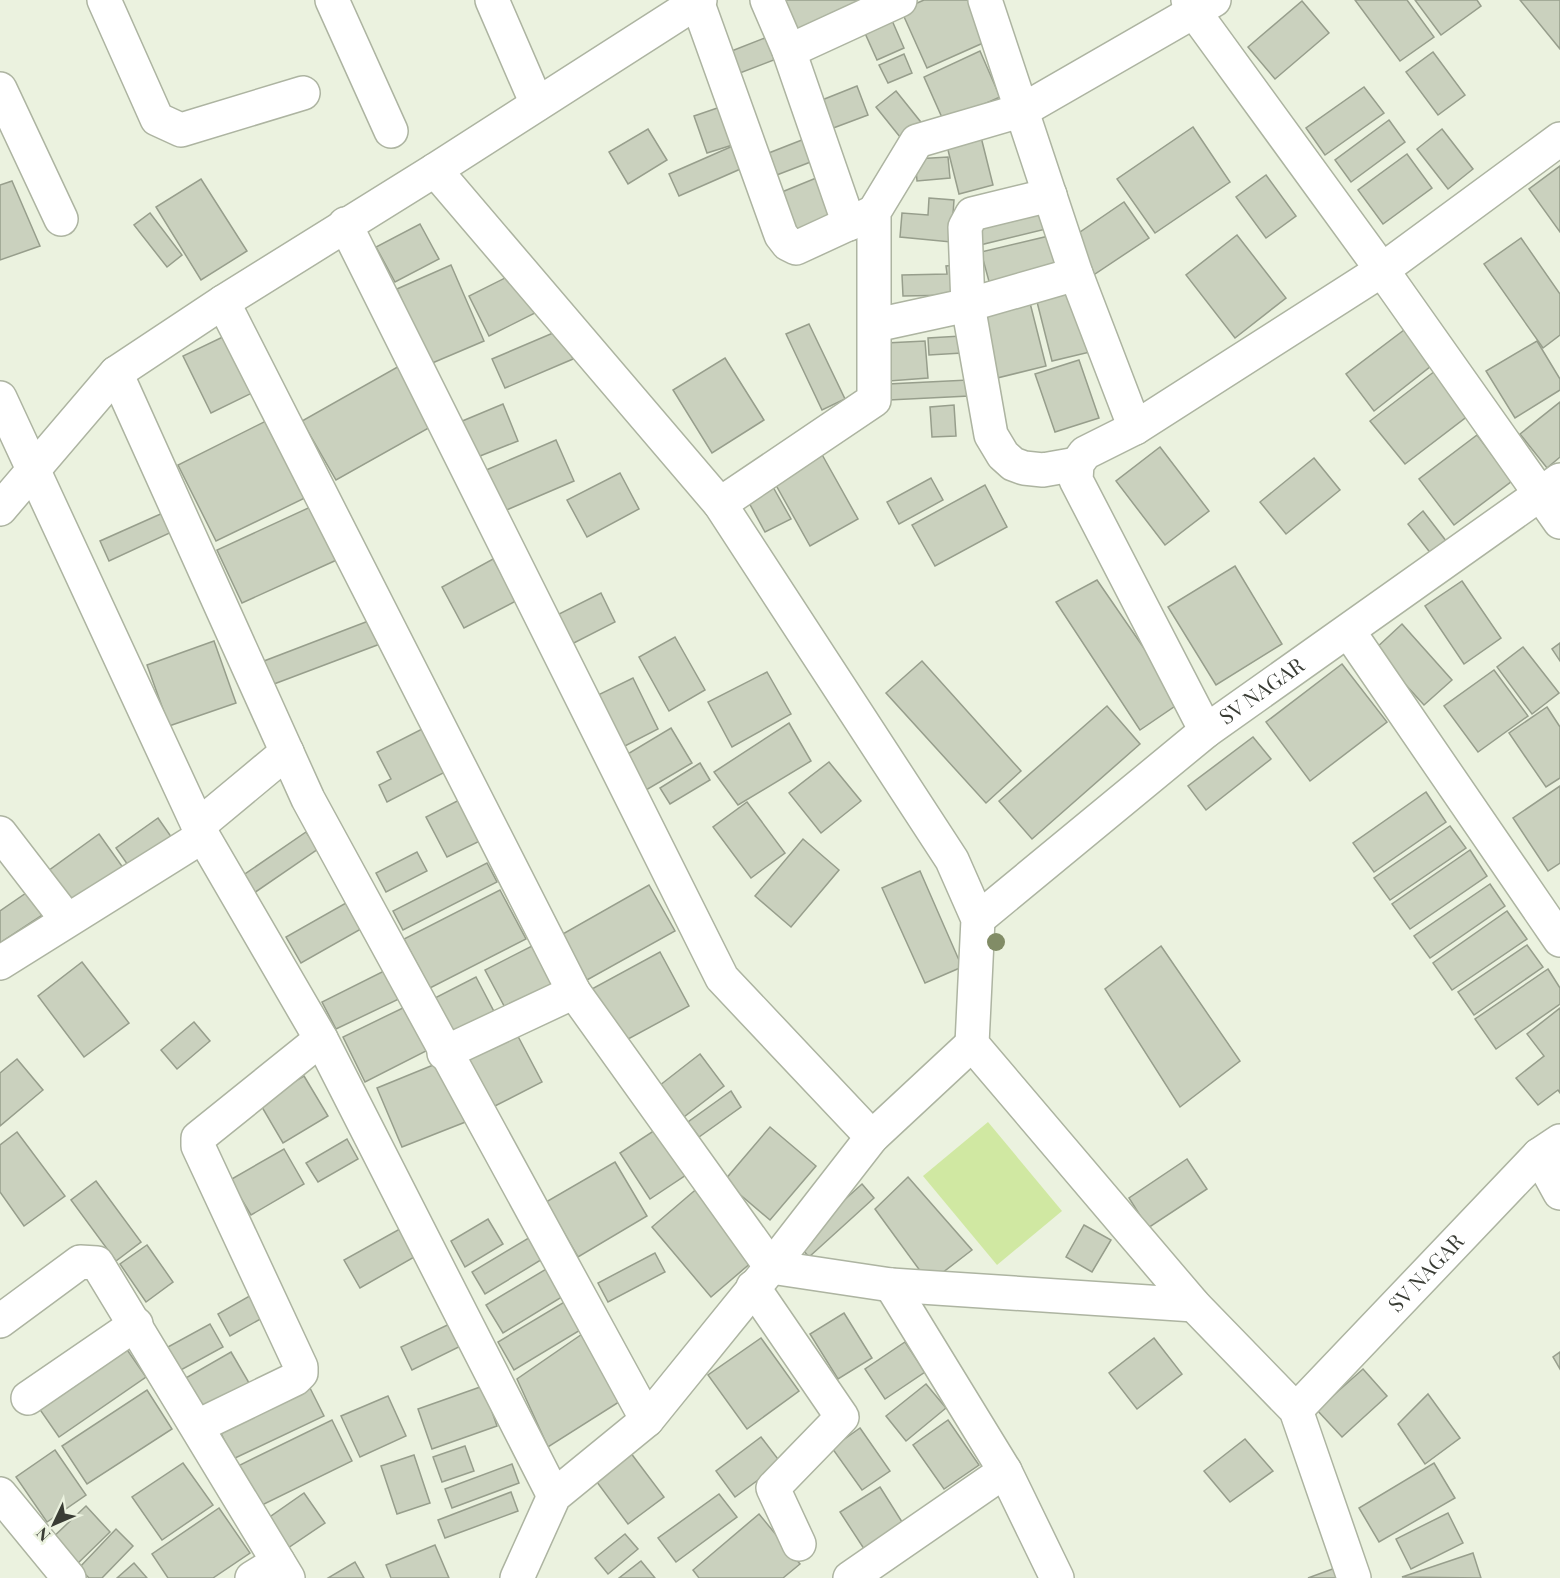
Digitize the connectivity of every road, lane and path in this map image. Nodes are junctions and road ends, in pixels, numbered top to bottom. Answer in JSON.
{"nodes":[{"id":1,"x":104,"y":0,"type":"edge"},
{"id":2,"x":332,"y":0,"type":"edge"},
{"id":3,"x":492,"y":0,"type":"edge"},
{"id":4,"x":767,"y":0,"type":"edge"},
{"id":5,"x":900,"y":0,"type":"edge"},
{"id":6,"x":985,"y":0,"type":"edge"},
{"id":7,"x":698,"y":1,"type":"edge"},
{"id":8,"x":1199,"y":4,"type":"edge"},
{"id":9,"x":789,"y":51,"type":"junction"},
{"id":10,"x":0,"y":88,"type":"edge"},
{"id":11,"x":303,"y":93,"type":"dead end"},
{"id":12,"x":537,"y":104,"type":"junction"},
{"id":13,"x":1023,"y":110,"type":"junction"},
{"id":14,"x":391,"y":130,"type":"dead end"},
{"id":15,"x":1560,"y":139,"type":"edge"},
{"id":16,"x":435,"y":170,"type":"junction"},
{"id":17,"x":1050,"y":195,"type":"junction"},
{"id":18,"x":862,"y":218,"type":"junction"},
{"id":19,"x":61,"y":219,"type":"dead end"},
{"id":20,"x":345,"y":224,"type":"junction"},
{"id":21,"x":1382,"y":270,"type":"junction"},
{"id":22,"x":1076,"y":274,"type":"junction"},
{"id":23,"x":223,"y":302,"type":"junction"},
{"id":24,"x":968,"y":305,"type":"junction"},
{"id":25,"x":876,"y":325,"type":"junction"},
{"id":26,"x":116,"y":373,"type":"junction"},
{"id":27,"x":0,"y":398,"type":"edge"},
{"id":28,"x":1135,"y":428,"type":"junction"},
{"id":29,"x":1077,"y":464,"type":"junction"},
{"id":30,"x":32,"y":471,"type":"junction"},
{"id":31,"x":1550,"y":488,"type":"edge"},
{"id":32,"x":720,"y":504,"type":"junction"},
{"id":33,"x":0,"y":508,"type":"edge"},
{"id":34,"x":1560,"y":522,"type":"edge"},
{"id":35,"x":1349,"y":632,"type":"junction"},
{"id":36,"x":1206,"y":731,"type":"junction"},
{"id":37,"x":287,"y":752,"type":"junction"},
{"id":38,"x":201,"y":831,"type":"junction"},
{"id":39,"x":0,"y":833,"type":"edge"},
{"id":40,"x":978,"y":919,"type":"junction"},
{"id":41,"x":67,"y":920,"type":"junction"},
{"id":42,"x":1560,"y":940,"type":"edge"},
{"id":43,"x":0,"y":963,"type":"edge"},
{"id":44,"x":574,"y":992,"type":"junction"},
{"id":45,"x":321,"y":1039,"type":"junction"},
{"id":46,"x":972,"y":1044,"type":"junction"},
{"id":47,"x":444,"y":1053,"type":"junction"},
{"id":48,"x":872,"y":1137,"type":"junction"},
{"id":49,"x":1549,"y":1148,"type":"edge"},
{"id":50,"x":1560,"y":1193,"type":"edge"},
{"id":51,"x":762,"y":1277,"type":"junction"},
{"id":52,"x":891,"y":1285,"type":"junction"},
{"id":53,"x":1194,"y":1305,"type":"junction"},
{"id":54,"x":0,"y":1321,"type":"edge"},
{"id":55,"x":136,"y":1324,"type":"junction"},
{"id":56,"x":28,"y":1398,"type":"dead end"},
{"id":57,"x":1296,"y":1410,"type":"junction"},
{"id":58,"x":647,"y":1420,"type":"junction"},
{"id":59,"x":198,"y":1426,"type":"junction"},
{"id":60,"x":1005,"y":1471,"type":"junction"},
{"id":61,"x":0,"y":1494,"type":"edge"},
{"id":62,"x":554,"y":1496,"type":"junction"},
{"id":63,"x":798,"y":1544,"type":"dead end"},
{"id":64,"x":273,"y":1573,"type":"edge"},
{"id":65,"x":69,"y":1578,"type":"edge"},
{"id":66,"x":517,"y":1578,"type":"edge"},
{"id":67,"x":850,"y":1578,"type":"edge"},
{"id":68,"x":1057,"y":1578,"type":"edge"},
{"id":69,"x":1354,"y":1578,"type":"edge"}],
"edges":[{"from":1,"to":11,"type":"street"},
{"from":2,"to":14,"type":"street"},
{"from":3,"to":12,"type":"street"},
{"from":4,"to":9,"type":"street"},
{"from":5,"to":9,"type":"street"},
{"from":6,"to":13,"type":"street"},
{"from":7,"to":12,"type":"street"},
{"from":7,"to":18,"type":"street"},
{"from":8,"to":13,"type":"street"},
{"from":8,"to":21,"type":"street"},
{"from":9,"to":18,"type":"street"},
{"from":10,"to":19,"type":"street"},
{"from":12,"to":16,"type":"street"},
{"from":13,"to":17,"type":"street"},
{"from":13,"to":18,"type":"street"},
{"from":15,"to":21,"type":"street"},
{"from":16,"to":20,"type":"street"},
{"from":16,"to":32,"type":"street"},
{"from":17,"to":22,"type":"street"},
{"from":17,"to":24,"type":"street"},
{"from":18,"to":25,"type":"street"},
{"from":20,"to":23,"type":"street"},
{"from":20,"to":48,"type":"street"},
{"from":21,"to":28,"type":"street"},
{"from":21,"to":31,"type":"street"},
{"from":22,"to":24,"type":"street"},
{"from":22,"to":28,"type":"street"},
{"from":23,"to":26,"type":"street"},
{"from":23,"to":44,"type":"street"},
{"from":24,"to":25,"type":"street"},
{"from":24,"to":29,"type":"street"},
{"from":25,"to":32,"type":"street"},
{"from":26,"to":30,"type":"street"},
{"from":26,"to":37,"type":"street"},
{"from":27,"to":30,"type":"street"},
{"from":28,"to":29,"type":"street"},
{"from":29,"to":36,"type":"street"},
{"from":30,"to":33,"type":"street"},
{"from":30,"to":38,"type":"street"},
{"from":31,"to":34,"type":"street"},
{"from":31,"to":35,"type":"street","name":"SV NAGAR"},
{"from":32,"to":40,"type":"street"},
{"from":35,"to":36,"type":"street","name":"SV NAGAR"},
{"from":35,"to":42,"type":"street"},
{"from":36,"to":40,"type":"street","name":"SV NAGAR"},
{"from":37,"to":38,"type":"street"},
{"from":37,"to":47,"type":"street"},
{"from":38,"to":41,"type":"street"},
{"from":38,"to":45,"type":"street"},
{"from":39,"to":41,"type":"street"},
{"from":40,"to":46,"type":"street"},
{"from":41,"to":43,"type":"street"},
{"from":44,"to":47,"type":"street"},
{"from":44,"to":51,"type":"street"},
{"from":45,"to":59,"type":"street"},
{"from":45,"to":62,"type":"street"},
{"from":46,"to":48,"type":"street"},
{"from":46,"to":53,"type":"street"},
{"from":47,"to":58,"type":"street"},
{"from":48,"to":51,"type":"street"},
{"from":49,"to":50,"type":"street"},
{"from":49,"to":57,"type":"street","name":"SV NAGAR"},
{"from":51,"to":52,"type":"street"},
{"from":51,"to":58,"type":"street"},
{"from":51,"to":63,"type":"street"},
{"from":52,"to":53,"type":"street"},
{"from":52,"to":60,"type":"street"},
{"from":53,"to":57,"type":"street"},
{"from":54,"to":55,"type":"street"},
{"from":55,"to":56,"type":"street"},
{"from":55,"to":59,"type":"street"},
{"from":57,"to":69,"type":"street"},
{"from":58,"to":62,"type":"street"},
{"from":59,"to":64,"type":"street"},
{"from":60,"to":67,"type":"street"},
{"from":60,"to":68,"type":"street"},
{"from":61,"to":65,"type":"street"},
{"from":62,"to":66,"type":"street"}]}
